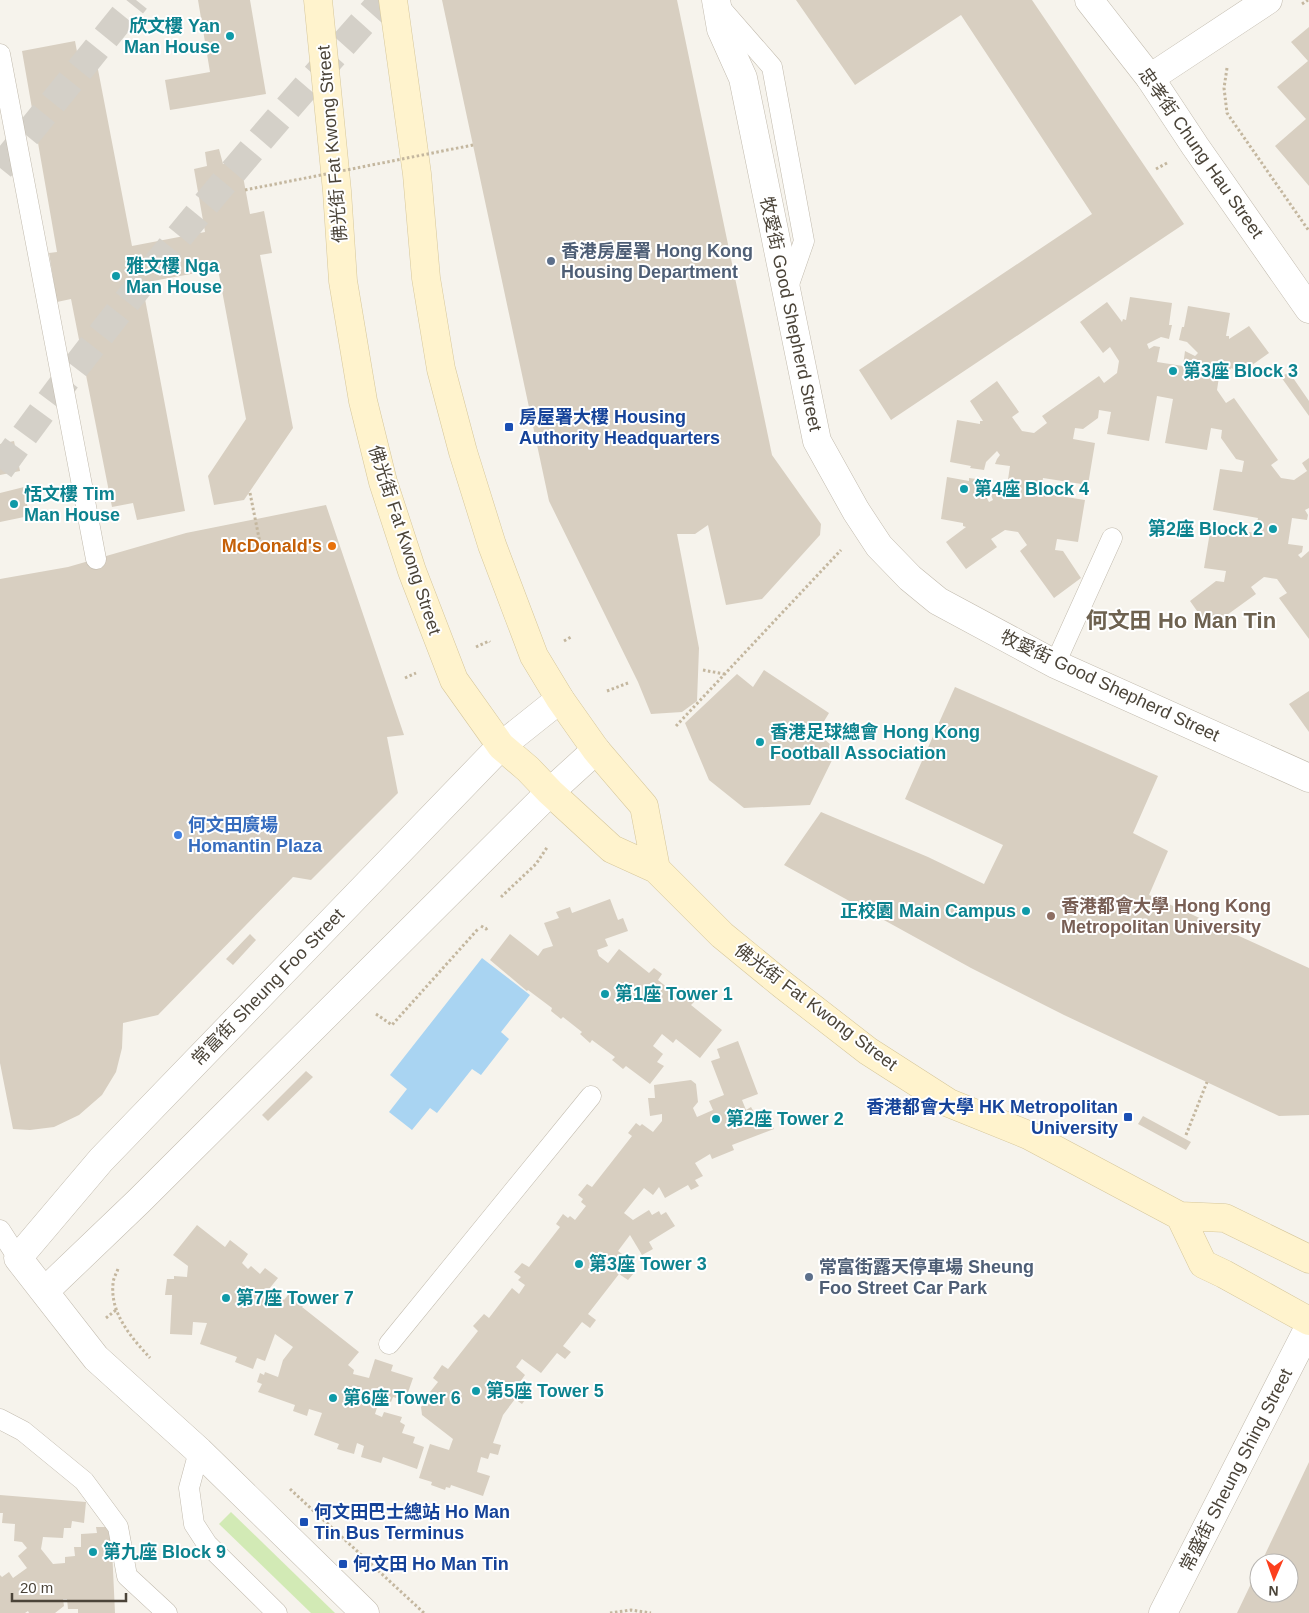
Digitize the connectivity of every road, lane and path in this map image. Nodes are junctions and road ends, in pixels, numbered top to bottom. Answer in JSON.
{"nodes":[{"id":1,"x":318,"y":0,"type":"edge"},
{"id":2,"x":392,"y":0,"type":"edge"},
{"id":3,"x":1088,"y":0,"type":"edge"},
{"id":4,"x":1268,"y":0,"type":"edge"},
{"id":5,"x":1308,"y":0,"type":"edge"},
{"id":6,"x":716,"y":2,"type":"edge"},
{"id":7,"x":1300,"y":5,"type":"dead end"},
{"id":8,"x":0,"y":54,"type":"edge"},
{"id":9,"x":1227,"y":64,"type":"dead end"},
{"id":10,"x":1150,"y":78,"type":"junction"},
{"id":11,"x":473,"y":145,"type":"dead end"},
{"id":12,"x":245,"y":190,"type":"dead end"},
{"id":13,"x":1309,"y":231,"type":"edge"},
{"id":14,"x":1309,"y":309,"type":"edge"},
{"id":15,"x":250,"y":493,"type":"dead end"},
{"id":16,"x":1112,"y":538,"type":"dead end"},
{"id":17,"x":260,"y":543,"type":"dead end"},
{"id":18,"x":845,"y":546,"type":"dead end"},
{"id":19,"x":96,"y":559,"type":"dead end"},
{"id":20,"x":571,"y":637,"type":"dead end"},
{"id":21,"x":493,"y":648,"type":"dead end"},
{"id":22,"x":534,"y":656,"type":"junction"},
{"id":23,"x":445,"y":660,"type":"junction"},
{"id":24,"x":1055,"y":664,"type":"junction"},
{"id":25,"x":703,"y":670,"type":"dead end"},
{"id":26,"x":724,"y":674,"type":"junction"},
{"id":27,"x":405,"y":678,"type":"dead end"},
{"id":28,"x":628,"y":683,"type":"dead end"},
{"id":29,"x":608,"y":691,"type":"dead end"},
{"id":30,"x":560,"y":698,"type":"junction"},
{"id":31,"x":676,"y":726,"type":"dead end"},
{"id":32,"x":501,"y":746,"type":"junction"},
{"id":33,"x":596,"y":750,"type":"junction"},
{"id":34,"x":1309,"y":778,"type":"edge"},
{"id":35,"x":550,"y":792,"type":"junction"},
{"id":36,"x":548,"y":846,"type":"dead end"},
{"id":37,"x":656,"y":868,"type":"junction"},
{"id":38,"x":501,"y":896,"type":"dead end"},
{"id":39,"x":481,"y":926,"type":"dead end"},
{"id":40,"x":489,"y":927,"type":"dead end"},
{"id":41,"x":478,"y":928,"type":"dead end"},
{"id":42,"x":377,"y":1015,"type":"dead end"},
{"id":43,"x":1207,"y":1082,"type":"dead end"},
{"id":44,"x":591,"y":1096,"type":"dead end"},
{"id":45,"x":1186,"y":1135,"type":"dead end"},
{"id":46,"x":1180,"y":1216,"type":"junction"},
{"id":47,"x":6,"y":1242,"type":"edge"},
{"id":48,"x":1309,"y":1259,"type":"edge"},
{"id":49,"x":120,"y":1263,"type":"dead end"},
{"id":50,"x":45,"y":1292,"type":"junction"},
{"id":51,"x":1309,"y":1321,"type":"edge"},
{"id":52,"x":1309,"y":1327,"type":"edge"},
{"id":53,"x":389,"y":1344,"type":"dead end"},
{"id":54,"x":155,"y":1363,"type":"dead end"},
{"id":55,"x":0,"y":1419,"type":"edge"},
{"id":56,"x":199,"y":1451,"type":"junction"},
{"id":57,"x":286,"y":1485,"type":"dead end"},
{"id":58,"x":167,"y":1613,"type":"edge"},
{"id":59,"x":277,"y":1613,"type":"edge"},
{"id":60,"x":365,"y":1613,"type":"edge"},
{"id":61,"x":424,"y":1613,"type":"edge"},
{"id":62,"x":610,"y":1613,"type":"edge"},
{"id":63,"x":651,"y":1613,"type":"edge"},
{"id":64,"x":1163,"y":1613,"type":"edge"}],
"edges":[{"from":1,"to":23,"type":"main road","name":"佛光街 Fat Kwong Street"},
{"from":2,"to":22,"type":"main road"},
{"from":3,"to":10,"type":"street","name":"忠孝街 Chung Hau Street"},
{"from":4,"to":10,"type":"street"},
{"from":5,"to":7,"type":"path"},
{"from":6,"to":24,"type":"street","name":"牧愛街 Good Shepherd Street"},
{"from":8,"to":19,"type":"lane"},
{"from":9,"to":13,"type":"path"},
{"from":10,"to":14,"type":"street","name":"忠孝街 Chung Hau Street"},
{"from":11,"to":12,"type":"path","bridge":true},
{"from":15,"to":17,"type":"path"},
{"from":16,"to":24,"type":"lane"},
{"from":18,"to":26,"type":"path"},
{"from":20,"to":22,"type":"path"},
{"from":21,"to":23,"type":"path"},
{"from":22,"to":30,"type":"main road"},
{"from":23,"to":27,"type":"path"},
{"from":23,"to":32,"type":"main road","name":"佛光街 Fat Kwong Street"},
{"from":24,"to":34,"type":"street","name":"牧愛街 Good Shepherd Street"},
{"from":25,"to":26,"type":"path"},
{"from":26,"to":31,"type":"path"},
{"from":28,"to":29,"type":"path"},
{"from":30,"to":32,"type":"street","name":"常富街 Sheung Foo Street"},
{"from":30,"to":33,"type":"main road"},
{"from":32,"to":35,"type":"main road","name":"佛光街 Fat Kwong Street"},
{"from":32,"to":47,"type":"street","name":"常富街 Sheung Foo Street"},
{"from":33,"to":35,"type":"street"},
{"from":33,"to":37,"type":"main road"},
{"from":35,"to":37,"type":"main road","name":"佛光街 Fat Kwong Street"},
{"from":35,"to":50,"type":"street"},
{"from":36,"to":38,"type":"path"},
{"from":37,"to":46,"type":"main road","name":"佛光街 Fat Kwong Street"},
{"from":39,"to":40,"type":"path"},
{"from":41,"to":42,"type":"path"},
{"from":43,"to":45,"type":"path"},
{"from":44,"to":53,"type":"lane"},
{"from":46,"to":48,"type":"main road","name":"佛光街 Fat Kwong Street"},
{"from":46,"to":51,"type":"main road"},
{"from":47,"to":50,"type":"street","name":"常富街 Sheung Foo Street"},
{"from":49,"to":54,"type":"path"},
{"from":50,"to":56,"type":"street","name":"常富街 Sheung Foo Street"},
{"from":52,"to":64,"type":"street","name":"常盛街 Sheung Shing Street"},
{"from":55,"to":58,"type":"lane"},
{"from":56,"to":59,"type":"lane"},
{"from":56,"to":60,"type":"street","name":"常富街 Sheung Foo Street"},
{"from":57,"to":61,"type":"path"},
{"from":62,"to":63,"type":"path"}]}
